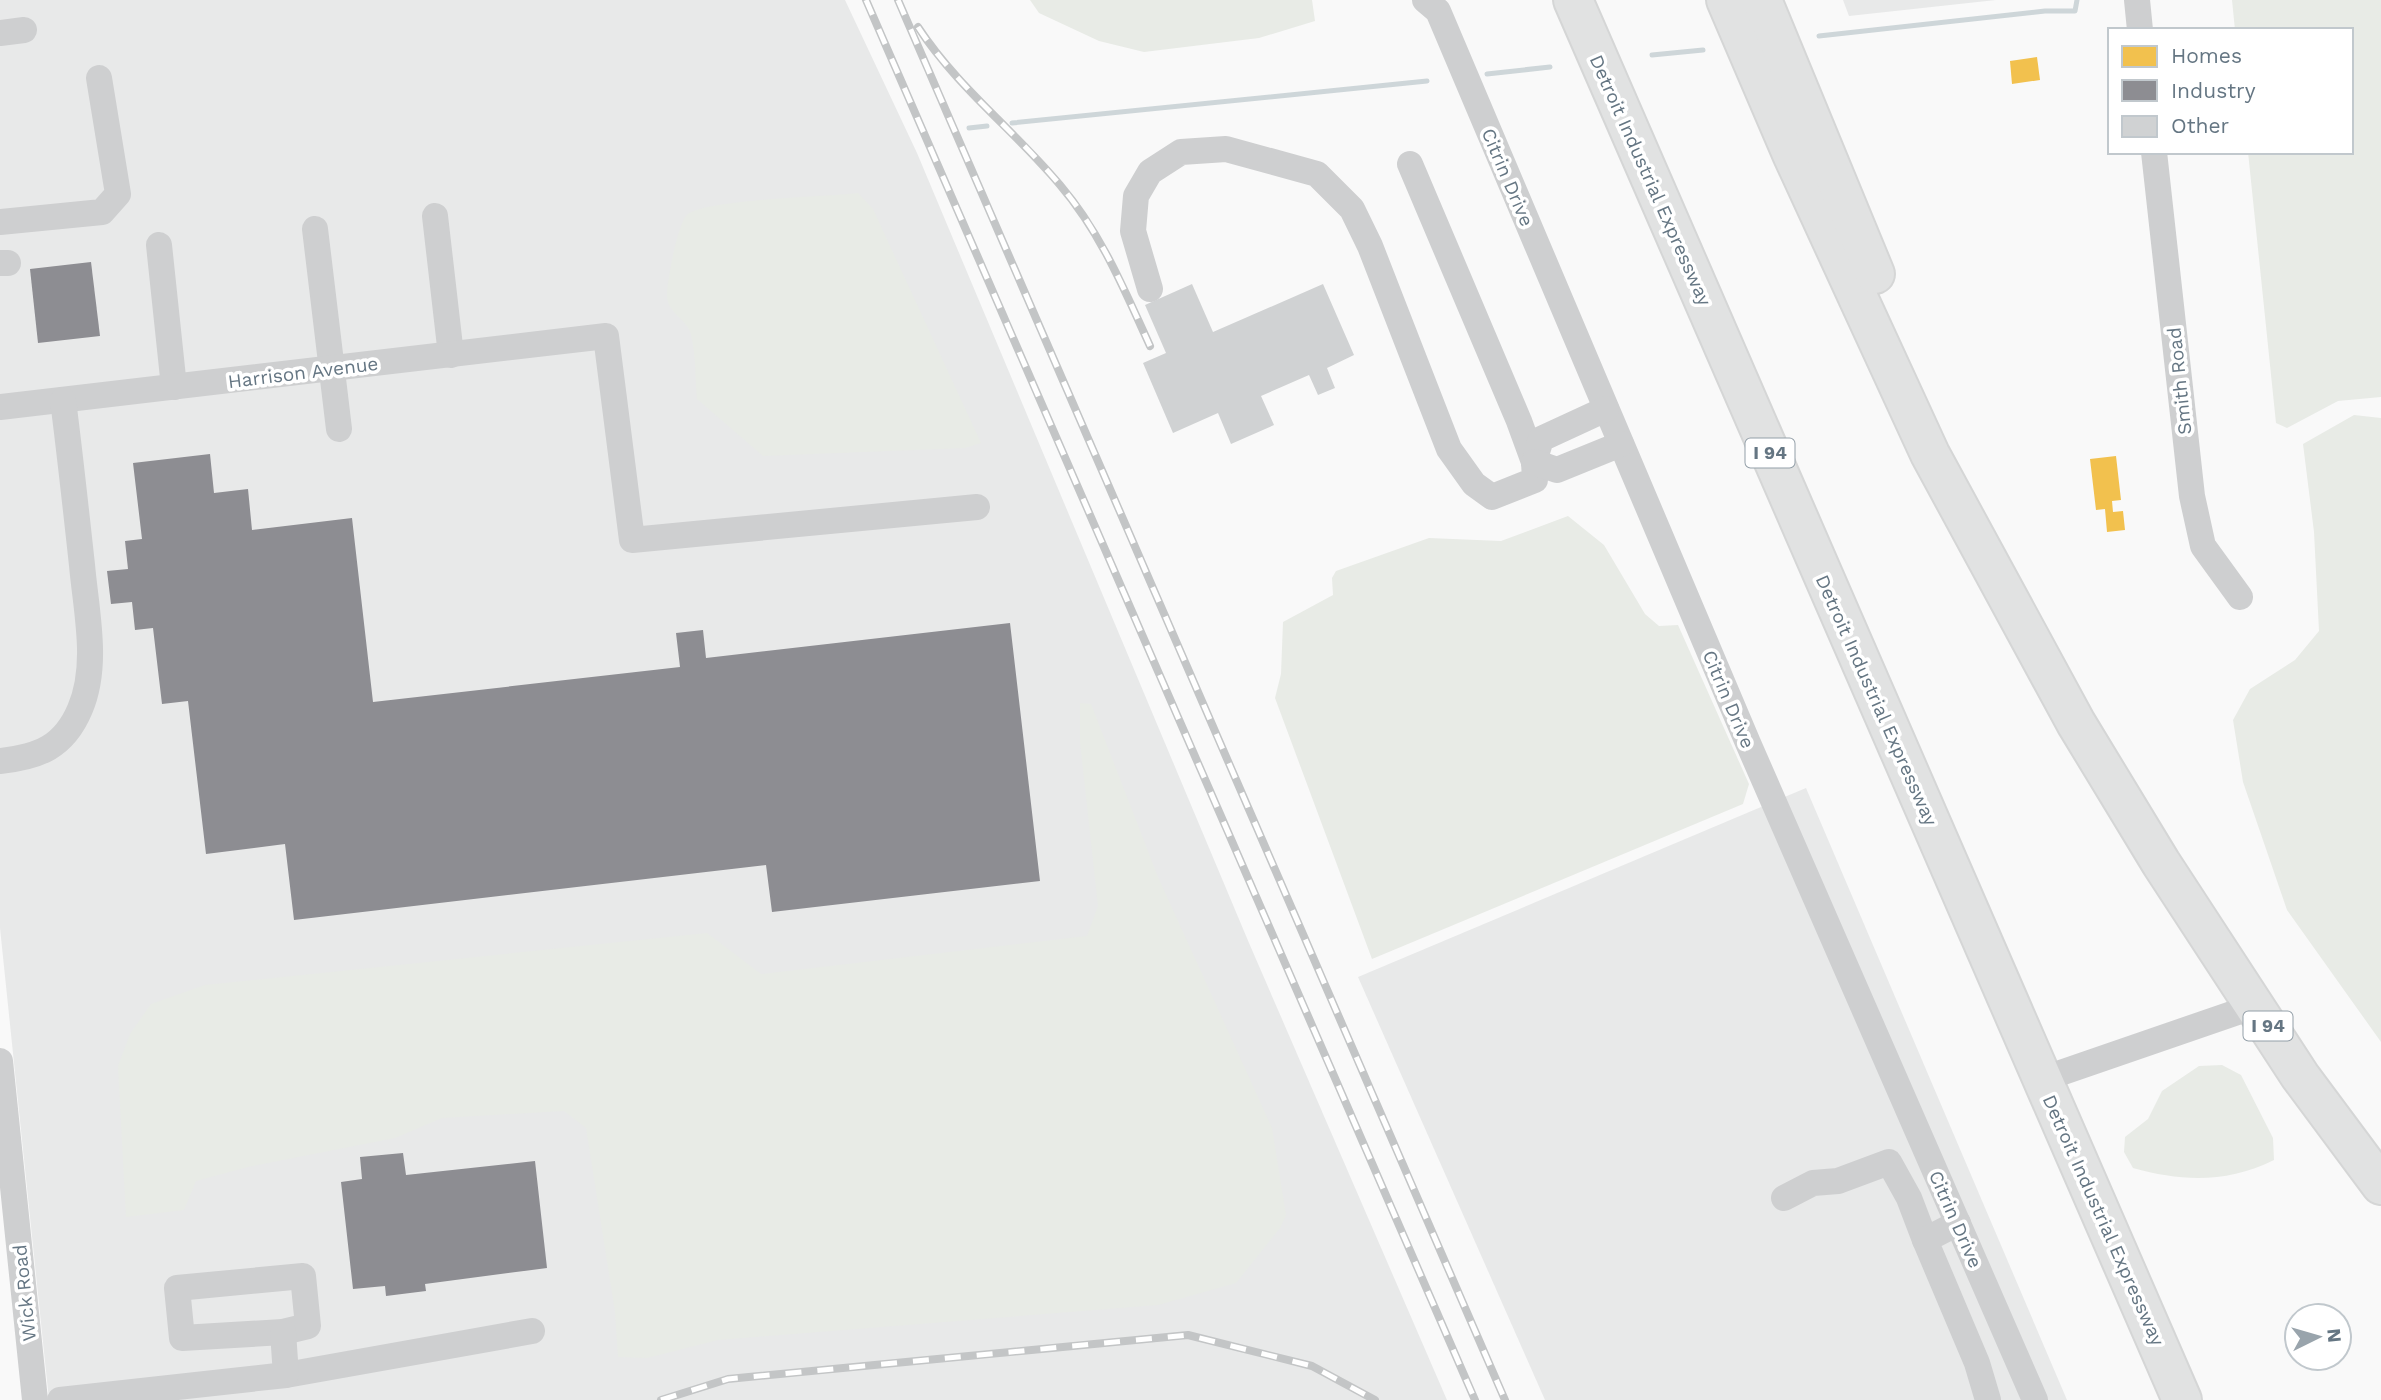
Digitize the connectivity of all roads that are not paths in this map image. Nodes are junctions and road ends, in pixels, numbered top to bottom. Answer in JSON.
{"nodes":[{"id":1,"x":1425,"y":0,"type":"edge"},
{"id":2,"x":1573,"y":0,"type":"edge"},
{"id":3,"x":1726,"y":0,"type":"edge"},
{"id":4,"x":1762,"y":0,"type":"edge"},
{"id":5,"x":2137,"y":0,"type":"edge"},
{"id":6,"x":2140,"y":28,"type":"edge"},
{"id":7,"x":99,"y":78,"type":"dead end"},
{"id":8,"x":2154,"y":154,"type":"edge"},
{"id":9,"x":1410,"y":164,"type":"dead end"},
{"id":10,"x":435,"y":216,"type":"dead end"},
{"id":11,"x":0,"y":222,"type":"edge"},
{"id":12,"x":315,"y":229,"type":"dead end"},
{"id":13,"x":159,"y":245,"type":"dead end"},
{"id":14,"x":1150,"y":289,"type":"dead end"},
{"id":15,"x":451,"y":355,"type":"junction"},
{"id":16,"x":331,"y":369,"type":"junction"},
{"id":17,"x":174,"y":387,"type":"junction"},
{"id":18,"x":63,"y":400,"type":"junction"},
{"id":19,"x":0,"y":407,"type":"edge"},
{"id":20,"x":1606,"y":409,"type":"junction"},
{"id":21,"x":339,"y":429,"type":"dead end"},
{"id":22,"x":1621,"y":444,"type":"junction"},
{"id":23,"x":1534,"y":462,"type":"junction"},
{"id":24,"x":977,"y":507,"type":"dead end"},
{"id":25,"x":2240,"y":597,"type":"dead end"},
{"id":26,"x":2076,"y":723,"type":"junction"},
{"id":27,"x":0,"y":761,"type":"edge"},
{"id":28,"x":2255,"y":1006,"type":"junction"},
{"id":29,"x":0,"y":1061,"type":"edge"},
{"id":30,"x":2043,"y":1079,"type":"junction"},
{"id":31,"x":2381,"y":1185,"type":"edge"},
{"id":32,"x":1784,"y":1198,"type":"dead end"},
{"id":33,"x":1958,"y":1223,"type":"junction"},
{"id":34,"x":1925,"y":1240,"type":"junction"},
{"id":35,"x":11,"y":1270,"type":"edge"},
{"id":36,"x":532,"y":1331,"type":"dead end"},
{"id":37,"x":284,"y":1332,"type":"junction"},
{"id":38,"x":286,"y":1374,"type":"junction"},
{"id":39,"x":36,"y":1400,"type":"edge"},
{"id":40,"x":60,"y":1400,"type":"edge"},
{"id":41,"x":1989,"y":1400,"type":"edge"},
{"id":42,"x":2035,"y":1400,"type":"edge"},
{"id":43,"x":2182,"y":1400,"type":"edge"}],
"edges":[{"from":1,"to":20,"type":"street","name":"Citrin Drive"},
{"from":2,"to":30,"type":"highway","name":"Detroit Industrial Expressway","number":"I 94"},
{"from":3,"to":26,"type":"highway","number":"I 94"},
{"from":4,"to":26,"type":"highway"},
{"from":5,"to":6,"type":"street"},
{"from":7,"to":11,"type":"street"},
{"from":8,"to":25,"type":"street","name":"Smith Road"},
{"from":9,"to":23,"type":"street"},
{"from":10,"to":15,"type":"street"},
{"from":12,"to":16,"type":"street"},
{"from":13,"to":17,"type":"street"},
{"from":14,"to":23,"type":"street"},
{"from":15,"to":16,"type":"street","name":"Harrison Avenue"},
{"from":15,"to":24,"type":"street","name":"Harrison Avenue"},
{"from":16,"to":17,"type":"street","name":"Harrison Avenue"},
{"from":16,"to":21,"type":"street"},
{"from":17,"to":18,"type":"street","name":"Harrison Avenue"},
{"from":18,"to":19,"type":"street","name":"Harrison Avenue"},
{"from":18,"to":27,"type":"street"},
{"from":20,"to":22,"type":"street","name":"Citrin Drive"},
{"from":20,"to":23,"type":"street"},
{"from":22,"to":23,"type":"street"},
{"from":22,"to":33,"type":"street","name":"Citrin Drive"},
{"from":26,"to":28,"type":"highway","number":"I 94"},
{"from":28,"to":30,"type":"street"},
{"from":28,"to":31,"type":"highway","number":"I 94"},
{"from":29,"to":35,"type":"street","name":"Wick Road"},
{"from":30,"to":43,"type":"highway","name":"Detroit Industrial Expressway","number":"I 94"},
{"from":32,"to":34,"type":"street"},
{"from":33,"to":34,"type":"street"},
{"from":33,"to":42,"type":"street","name":"Citrin Drive"},
{"from":34,"to":41,"type":"street"},
{"from":35,"to":39,"type":"street","name":"Wick Road"},
{"from":36,"to":38,"type":"street"},
{"from":37,"to":37,"type":"street"},
{"from":37,"to":38,"type":"street"},
{"from":38,"to":40,"type":"street"}]}
